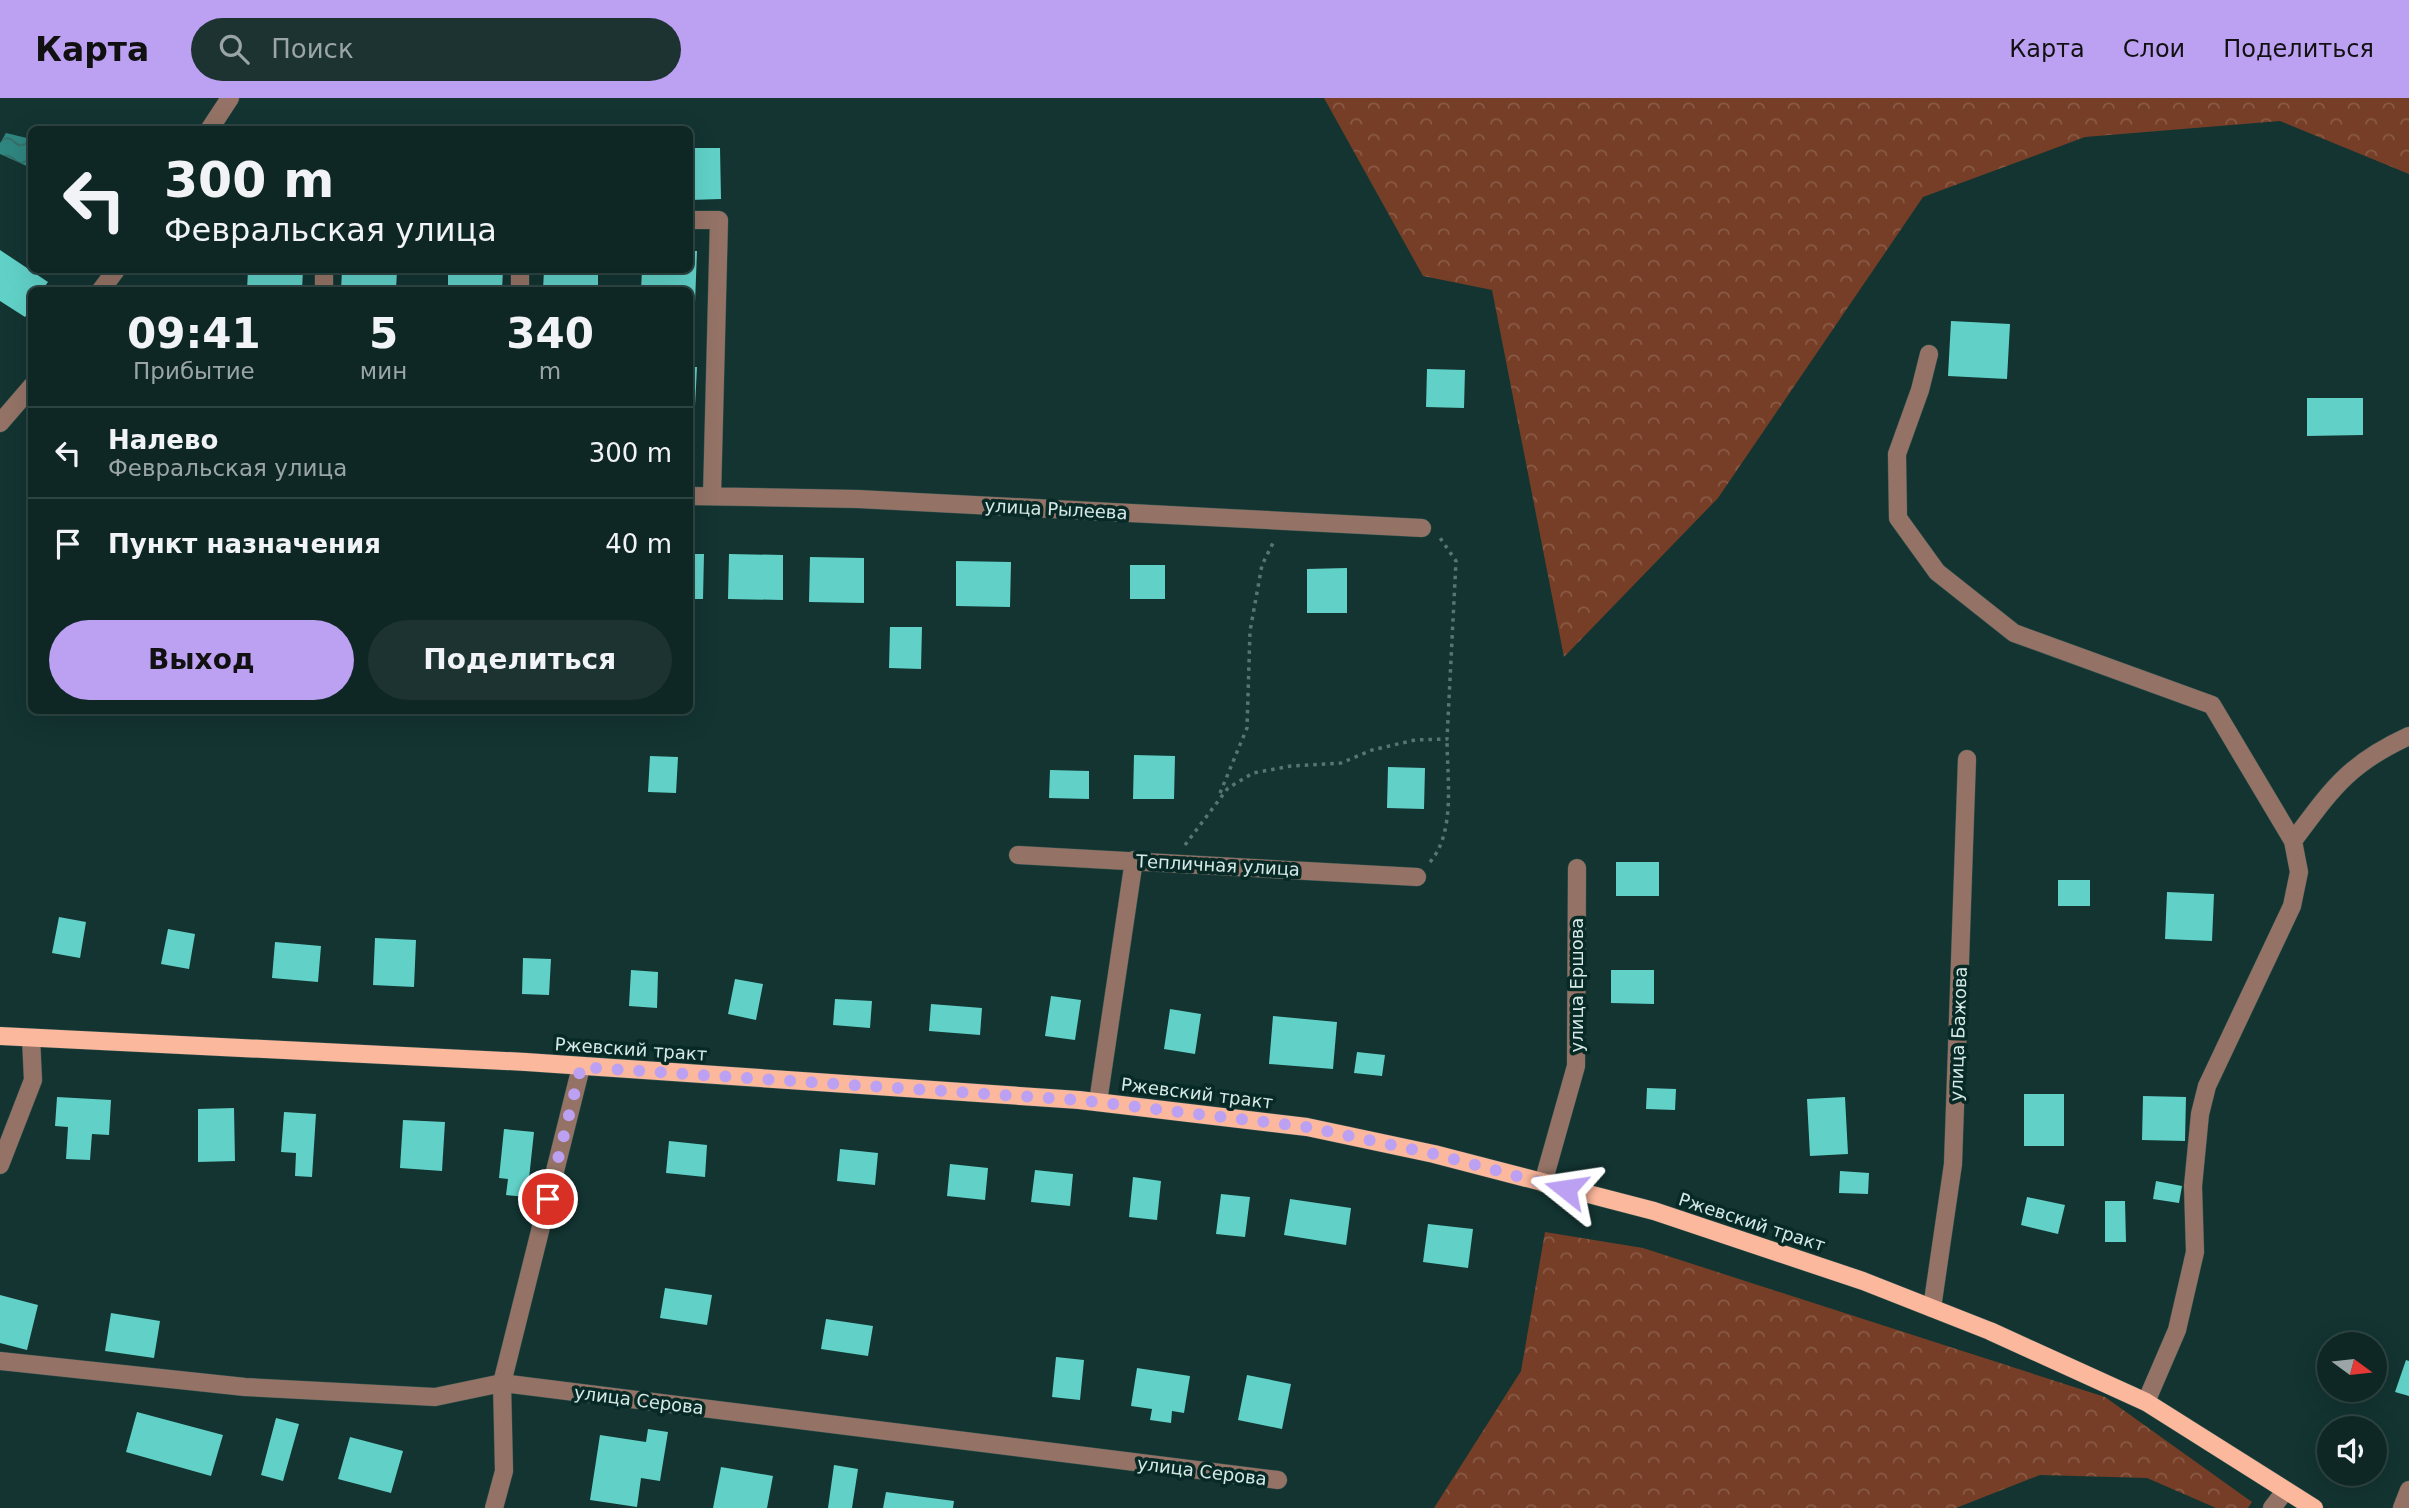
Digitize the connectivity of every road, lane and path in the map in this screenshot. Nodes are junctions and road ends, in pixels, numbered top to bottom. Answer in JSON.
{"nodes":[{"id":1,"x":230,"y":98,"type":"edge"},
{"id":2,"x":212,"y":126,"type":"edge"},
{"id":3,"x":693,"y":220,"type":"edge"},
{"id":4,"x":1929,"y":354,"type":"dead end"},
{"id":5,"x":28,"y":391,"type":"edge"},
{"id":6,"x":0,"y":423,"type":"edge"},
{"id":7,"x":693,"y":496,"type":"edge"},
{"id":8,"x":712,"y":496,"type":"junction"},
{"id":9,"x":1285,"y":521,"type":"junction"},
{"id":10,"x":1422,"y":528,"type":"joint"},
{"id":11,"x":2409,"y":736,"type":"edge"},
{"id":12,"x":1447,"y":739,"type":"junction"},
{"id":13,"x":1966,"y":759,"type":"dead end"},
{"id":14,"x":1218,"y":798,"type":"junction"},
{"id":15,"x":2293,"y":841,"type":"junction"},
{"id":16,"x":1018,"y":855,"type":"dead end"},
{"id":17,"x":1134,"y":859,"type":"junction"},
{"id":18,"x":1169,"y":862,"type":"junction"},
{"id":19,"x":1577,"y":867,"type":"dead end"},
{"id":20,"x":1417,"y":877,"type":"joint"},
{"id":21,"x":0,"y":1036,"type":"edge"},
{"id":22,"x":31,"y":1038,"type":"junction"},
{"id":23,"x":581,"y":1067,"type":"junction"},
{"id":24,"x":1098,"y":1102,"type":"junction"},
{"id":25,"x":0,"y":1165,"type":"edge"},
{"id":26,"x":1543,"y":1183,"type":"junction"},
{"id":27,"x":1932,"y":1308,"type":"junction"},
{"id":28,"x":0,"y":1361,"type":"edge"},
{"id":29,"x":502,"y":1383,"type":"junction"},
{"id":30,"x":2146,"y":1402,"type":"junction"},
{"id":31,"x":1278,"y":1480,"type":"dead end"},
{"id":32,"x":2409,"y":1490,"type":"edge"},
{"id":33,"x":2285,"y":1492,"type":"junction"},
{"id":34,"x":494,"y":1508,"type":"edge"},
{"id":35,"x":2272,"y":1508,"type":"edge"},
{"id":36,"x":2314,"y":1508,"type":"edge"},
{"id":37,"x":2402,"y":1508,"type":"edge"}],
"edges":[{"from":1,"to":2,"type":"street"},
{"from":3,"to":8,"type":"street"},
{"from":4,"to":15,"type":"street"},
{"from":5,"to":6,"type":"street"},
{"from":7,"to":8,"type":"street","name":"улица Рылеева"},
{"from":8,"to":9,"type":"street","name":"улица Рылеева"},
{"from":9,"to":10,"type":"street","name":"улица Рылеева"},
{"from":9,"to":14,"type":"path"},
{"from":10,"to":12,"type":"path"},
{"from":11,"to":15,"type":"street"},
{"from":12,"to":14,"type":"path"},
{"from":12,"to":20,"type":"path"},
{"from":13,"to":27,"type":"street","name":"улица Бажова"},
{"from":14,"to":18,"type":"path"},
{"from":15,"to":30,"type":"street"},
{"from":16,"to":17,"type":"street","name":"Тепличная улица"},
{"from":17,"to":18,"type":"street","name":"Тепличная улица"},
{"from":17,"to":24,"type":"street"},
{"from":18,"to":20,"type":"street","name":"Тепличная улица"},
{"from":19,"to":26,"type":"street","name":"улица Ершова"},
{"from":21,"to":22,"type":"main road","name":"Ржевский тракт"},
{"from":22,"to":23,"type":"main road","name":"Ржевский тракт"},
{"from":22,"to":25,"type":"street"},
{"from":23,"to":24,"type":"main road","name":"Ржевский тракт"},
{"from":23,"to":29,"type":"street"},
{"from":24,"to":26,"type":"main road","name":"Ржевский тракт"},
{"from":26,"to":27,"type":"main road","name":"Ржевский тракт"},
{"from":27,"to":30,"type":"main road","name":"Ржевский тракт"},
{"from":28,"to":29,"type":"street","name":"улица Серова"},
{"from":29,"to":31,"type":"street","name":"улица Серова"},
{"from":29,"to":34,"type":"street"},
{"from":30,"to":33,"type":"main road","name":"Ржевский тракт"},
{"from":32,"to":37,"type":"street"},
{"from":33,"to":35,"type":"street"},
{"from":33,"to":36,"type":"main road","name":"Ржевский тракт"}]}
